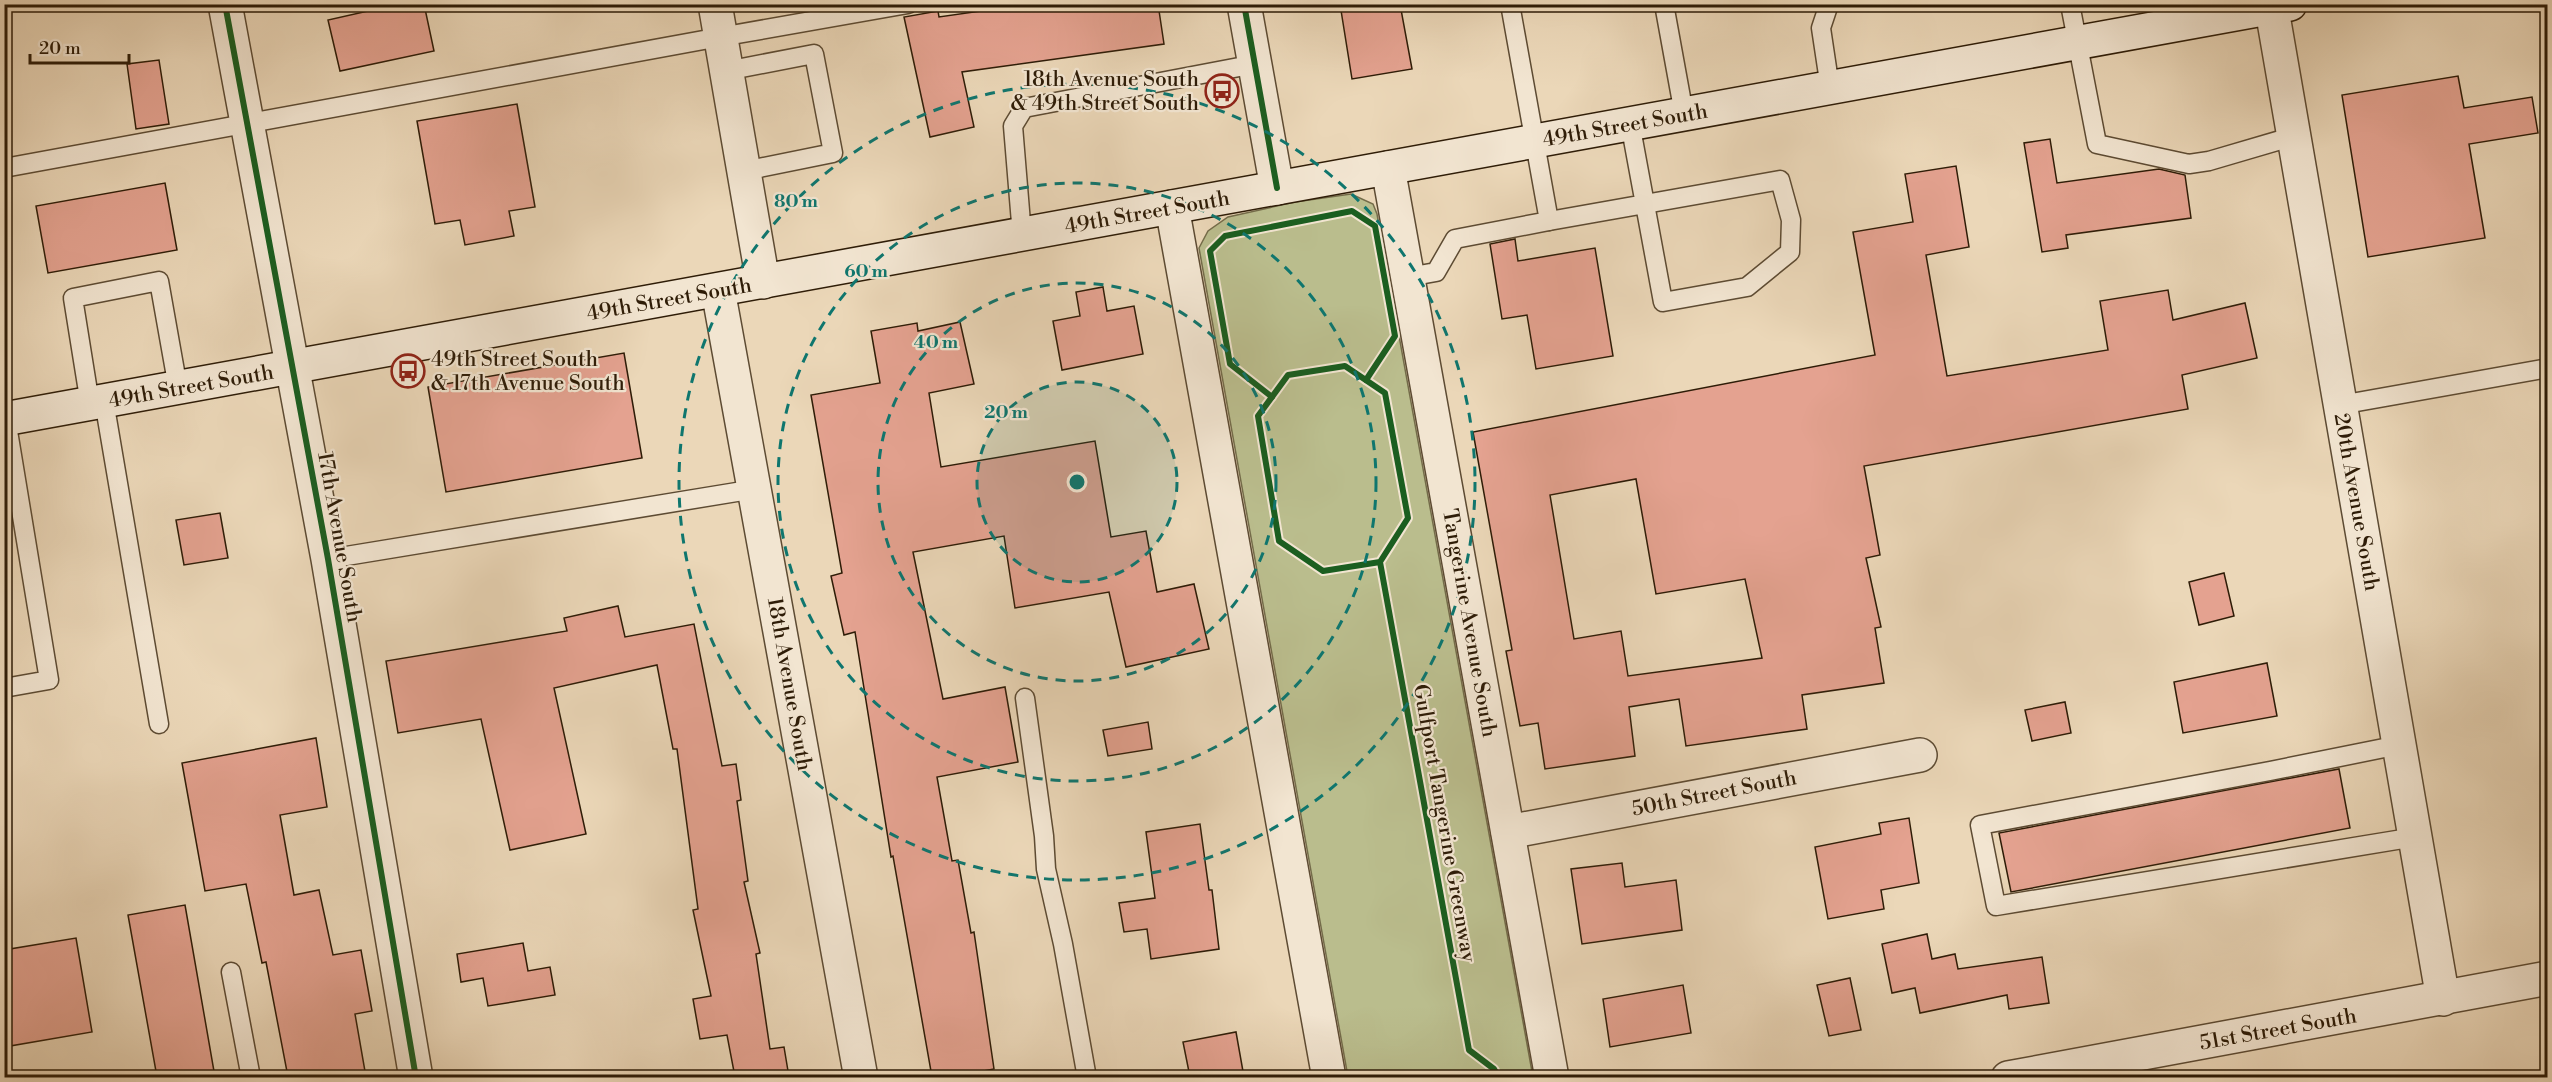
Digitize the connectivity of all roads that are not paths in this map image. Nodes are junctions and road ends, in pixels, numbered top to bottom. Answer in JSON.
{"nodes":[{"id":1,"x":225,"y":4,"type":"edge"},
{"id":2,"x":715,"y":4,"type":"edge"},
{"id":3,"x":908,"y":4,"type":"edge"},
{"id":4,"x":1244,"y":4,"type":"edge"},
{"id":5,"x":1510,"y":4,"type":"edge"},
{"id":6,"x":1664,"y":4,"type":"edge"},
{"id":7,"x":1828,"y":4,"type":"edge"},
{"id":8,"x":2070,"y":4,"type":"edge"},
{"id":9,"x":2277,"y":6,"type":"edge"},
{"id":10,"x":720,"y":37,"type":"junction"},
{"id":11,"x":2078,"y":43,"type":"junction"},
{"id":12,"x":1255,"y":64,"type":"junction"},
{"id":13,"x":726,"y":71,"type":"junction"},
{"id":14,"x":1830,"y":88,"type":"junction"},
{"id":15,"x":1684,"y":114,"type":"junction"},
{"id":16,"x":1630,"y":123,"type":"junction"},
{"id":17,"x":246,"y":124,"type":"junction"},
{"id":18,"x":2294,"y":136,"type":"junction"},
{"id":19,"x":1534,"y":141,"type":"junction"},
{"id":20,"x":4,"y":168,"type":"edge"},
{"id":21,"x":1388,"y":168,"type":"junction"},
{"id":22,"x":744,"y":171,"type":"junction"},
{"id":23,"x":1277,"y":188,"type":"junction"},
{"id":24,"x":1645,"y":204,"type":"junction"},
{"id":25,"x":1172,"y":207,"type":"junction"},
{"id":26,"x":1549,"y":221,"type":"junction"},
{"id":27,"x":1022,"y":234,"type":"junction"},
{"id":28,"x":1408,"y":277,"type":"junction"},
{"id":29,"x":763,"y":282,"type":"junction"},
{"id":30,"x":718,"y":290,"type":"junction"},
{"id":31,"x":292,"y":367,"type":"junction"},
{"id":32,"x":2547,"y":368,"type":"edge"},
{"id":33,"x":178,"y":388,"type":"junction"},
{"id":34,"x":97,"y":403,"type":"junction"},
{"id":35,"x":2340,"y":405,"type":"junction"},
{"id":36,"x":5,"y":419,"type":"edge"},
{"id":37,"x":755,"y":489,"type":"junction"},
{"id":38,"x":328,"y":559,"type":"junction"},
{"id":39,"x":4,"y":688,"type":"edge"},
{"id":40,"x":1025,"y":698,"type":"dead end"},
{"id":41,"x":159,"y":724,"type":"dead end"},
{"id":42,"x":2399,"y":744,"type":"junction"},
{"id":43,"x":1920,"y":755,"type":"dead end"},
{"id":44,"x":1508,"y":832,"type":"junction"},
{"id":45,"x":2415,"y":837,"type":"junction"},
{"id":46,"x":231,"y":972,"type":"dead end"},
{"id":47,"x":2547,"y":978,"type":"edge"},
{"id":48,"x":2442,"y":999,"type":"junction"},
{"id":49,"x":251,"y":1077,"type":"edge"},
{"id":50,"x":416,"y":1077,"type":"edge"},
{"id":51,"x":861,"y":1077,"type":"edge"},
{"id":52,"x":1087,"y":1077,"type":"edge"},
{"id":53,"x":1329,"y":1077,"type":"edge"},
{"id":54,"x":1552,"y":1077,"type":"edge"},
{"id":55,"x":2008,"y":1077,"type":"edge"}],
"edges":[{"from":1,"to":17,"type":"street","name":"17th Avenue South"},
{"from":2,"to":10,"type":"street"},
{"from":3,"to":10,"type":"lane"},
{"from":4,"to":12,"type":"street"},
{"from":5,"to":19,"type":"lane"},
{"from":6,"to":15,"type":"lane"},
{"from":7,"to":14,"type":"lane"},
{"from":8,"to":11,"type":"lane"},
{"from":9,"to":11,"type":"street","name":"49th Street South"},
{"from":9,"to":18,"type":"street","name":"20th Avenue South"},
{"from":10,"to":13,"type":"street"},
{"from":10,"to":17,"type":"lane"},
{"from":11,"to":14,"type":"street","name":"49th Street South"},
{"from":11,"to":18,"type":"lane"},
{"from":12,"to":23,"type":"street"},
{"from":12,"to":27,"type":"lane"},
{"from":13,"to":22,"type":"street"},
{"from":13,"to":22,"type":"lane"},
{"from":14,"to":15,"type":"street","name":"49th Street South"},
{"from":15,"to":16,"type":"street","name":"49th Street South"},
{"from":16,"to":19,"type":"street","name":"49th Street South"},
{"from":16,"to":24,"type":"lane"},
{"from":17,"to":20,"type":"lane"},
{"from":17,"to":31,"type":"street","name":"17th Avenue South"},
{"from":18,"to":35,"type":"street","name":"20th Avenue South"},
{"from":19,"to":21,"type":"street","name":"49th Street South"},
{"from":19,"to":26,"type":"lane"},
{"from":21,"to":23,"type":"street","name":"49th Street South"},
{"from":21,"to":28,"type":"street","name":"Tangerine Avenue South"},
{"from":22,"to":29,"type":"street"},
{"from":23,"to":25,"type":"street","name":"49th Street South"},
{"from":24,"to":24,"type":"lane"},
{"from":24,"to":26,"type":"lane"},
{"from":25,"to":27,"type":"street","name":"49th Street South"},
{"from":25,"to":53,"type":"street"},
{"from":26,"to":28,"type":"lane"},
{"from":27,"to":29,"type":"street","name":"49th Street South"},
{"from":28,"to":44,"type":"street","name":"Tangerine Avenue South"},
{"from":29,"to":30,"type":"street","name":"49th Street South"},
{"from":30,"to":31,"type":"street","name":"49th Street South"},
{"from":30,"to":37,"type":"street","name":"18th Avenue South"},
{"from":31,"to":33,"type":"street","name":"49th Street South"},
{"from":31,"to":38,"type":"street","name":"17th Avenue South"},
{"from":32,"to":35,"type":"lane"},
{"from":33,"to":34,"type":"street","name":"49th Street South"},
{"from":33,"to":34,"type":"lane"},
{"from":34,"to":36,"type":"street","name":"49th Street South"},
{"from":34,"to":41,"type":"lane"},
{"from":35,"to":42,"type":"street","name":"20th Avenue South"},
{"from":36,"to":39,"type":"lane"},
{"from":37,"to":38,"type":"lane"},
{"from":37,"to":51,"type":"street","name":"18th Avenue South"},
{"from":38,"to":50,"type":"street","name":"17th Avenue South"},
{"from":40,"to":52,"type":"lane"},
{"from":42,"to":45,"type":"street","name":"20th Avenue South"},
{"from":42,"to":45,"type":"lane"},
{"from":43,"to":44,"type":"street","name":"50th Street South"},
{"from":44,"to":54,"type":"street","name":"Tangerine Avenue South"},
{"from":45,"to":48,"type":"street","name":"20th Avenue South"},
{"from":46,"to":49,"type":"lane"},
{"from":47,"to":48,"type":"street","name":"51st Street South"},
{"from":48,"to":55,"type":"street","name":"51st Street South"}]}
